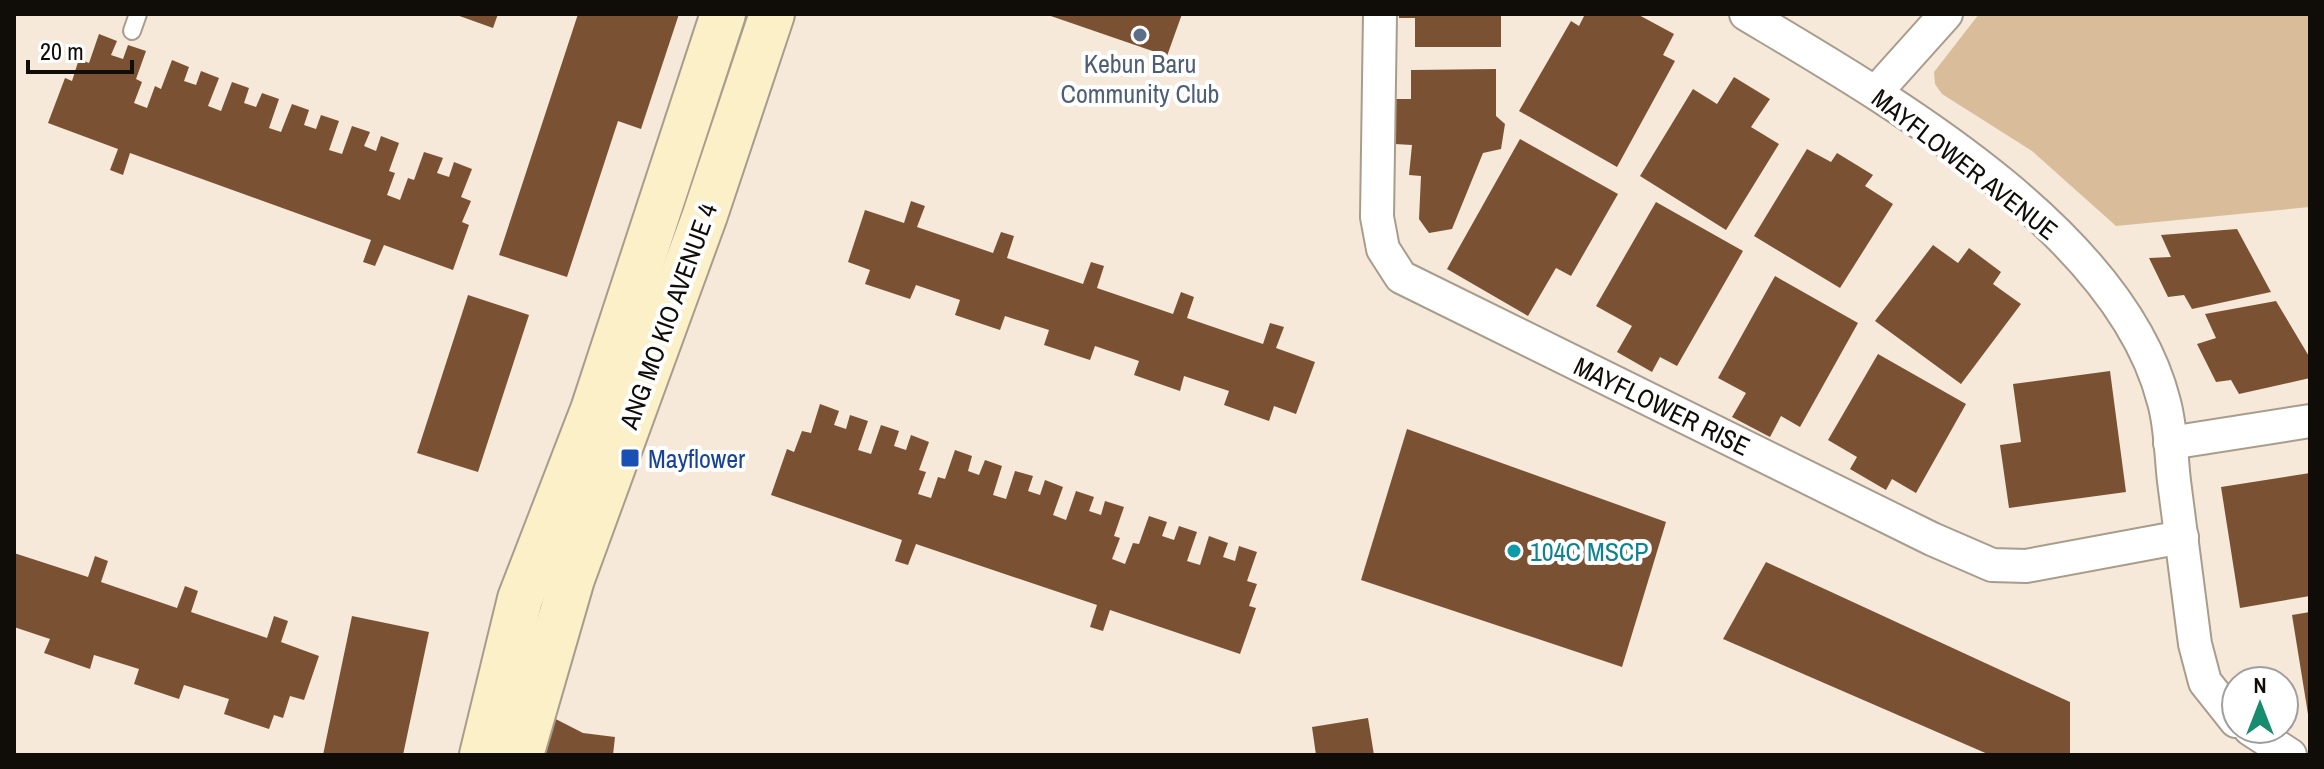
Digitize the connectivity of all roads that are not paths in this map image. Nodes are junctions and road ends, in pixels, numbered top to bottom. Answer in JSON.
{"nodes":[{"id":1,"x":138,"y":14,"type":"edge"},
{"id":2,"x":723,"y":14,"type":"edge"},
{"id":3,"x":772,"y":14,"type":"edge"},
{"id":4,"x":1380,"y":14,"type":"edge"},
{"id":5,"x":1746,"y":14,"type":"edge"},
{"id":6,"x":1946,"y":14,"type":"edge"},
{"id":7,"x":132,"y":31,"type":"dead end"},
{"id":8,"x":1876,"y":92,"type":"junction"},
{"id":9,"x":2310,"y":421,"type":"edge"},
{"id":10,"x":2170,"y":443,"type":"junction"},
{"id":11,"x":2182,"y":537,"type":"junction"},
{"id":12,"x":2220,"y":701,"type":"edge"},
{"id":13,"x":482,"y":755,"type":"edge"},
{"id":14,"x":521,"y":755,"type":"edge"}],
"edges":[{"from":1,"to":7,"type":"lane"},
{"from":2,"to":13,"type":"main road","name":"ANG MO KIO AVENUE 4"},
{"from":3,"to":14,"type":"main road","name":"ANG MO KIO AVENUE 4"},
{"from":4,"to":11,"type":"street","name":"MAYFLOWER RISE"},
{"from":5,"to":8,"type":"street","name":"MAYFLOWER AVENUE"},
{"from":6,"to":8,"type":"street"},
{"from":8,"to":10,"type":"street","name":"MAYFLOWER AVENUE"},
{"from":9,"to":10,"type":"street"},
{"from":10,"to":11,"type":"street","name":"MAYFLOWER AVENUE"},
{"from":11,"to":12,"type":"street","name":"MAYFLOWER AVENUE"}]}
